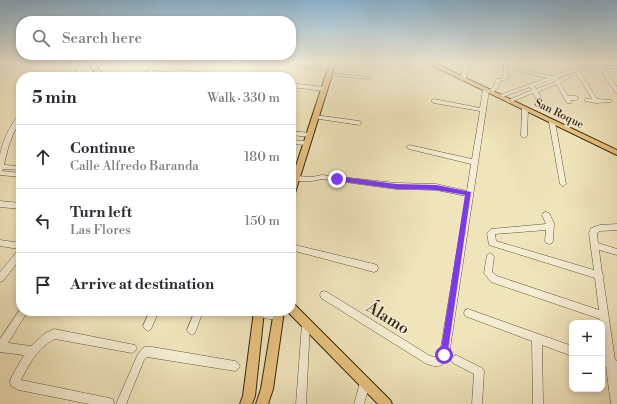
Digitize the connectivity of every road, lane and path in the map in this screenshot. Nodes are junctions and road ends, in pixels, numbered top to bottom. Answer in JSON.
{"nodes":[{"id":1,"x":557,"y":80,"type":"edge"},
{"id":2,"x":327,"y":81,"type":"edge"},
{"id":3,"x":467,"y":81,"type":"edge"},
{"id":4,"x":498,"y":81,"type":"edge"},
{"id":5,"x":555,"y":81,"type":"edge"},
{"id":6,"x":584,"y":81,"type":"edge"},
{"id":7,"x":610,"y":81,"type":"edge"},
{"id":8,"x":296,"y":86,"type":"edge"},
{"id":9,"x":534,"y":88,"type":"junction"},
{"id":10,"x":324,"y":90,"type":"junction"},
{"id":11,"x":489,"y":91,"type":"junction"},
{"id":12,"x":617,"y":91,"type":"edge"},
{"id":13,"x":500,"y":96,"type":"junction"},
{"id":14,"x":576,"y":98,"type":"dead end"},
{"id":15,"x":587,"y":100,"type":"dead end"},
{"id":16,"x":434,"y":101,"type":"dead end"},
{"id":17,"x":509,"y":101,"type":"junction"},
{"id":18,"x":540,"y":101,"type":"dead end"},
{"id":19,"x":596,"y":101,"type":"junction"},
{"id":20,"x":609,"y":101,"type":"dead end"},
{"id":21,"x":525,"y":109,"type":"junction"},
{"id":22,"x":483,"y":110,"type":"junction"},
{"id":23,"x":315,"y":117,"type":"junction"},
{"id":24,"x":16,"y":122,"type":"edge"},
{"id":25,"x":552,"y":122,"type":"junction"},
{"id":26,"x":359,"y":123,"type":"dead end"},
{"id":27,"x":296,"y":134,"type":"edge"},
{"id":28,"x":310,"y":135,"type":"junction"},
{"id":29,"x":524,"y":136,"type":"dead end"},
{"id":30,"x":296,"y":142,"type":"edge"},
{"id":31,"x":307,"y":143,"type":"junction"},
{"id":32,"x":409,"y":148,"type":"dead end"},
{"id":33,"x":617,"y":153,"type":"edge"},
{"id":34,"x":474,"y":162,"type":"junction"},
{"id":35,"x":0,"y":168,"type":"edge"},
{"id":36,"x":16,"y":170,"type":"edge"},
{"id":37,"x":16,"y":172,"type":"edge"},
{"id":38,"x":0,"y":173,"type":"edge"},
{"id":39,"x":296,"y":178,"type":"joint"},
{"id":40,"x":563,"y":184,"type":"dead end"},
{"id":41,"x":469,"y":194,"type":"junction"},
{"id":42,"x":0,"y":204,"type":"edge"},
{"id":43,"x":16,"y":206,"type":"edge"},
{"id":44,"x":546,"y":215,"type":"dead end"},
{"id":45,"x":549,"y":227,"type":"junction"},
{"id":46,"x":617,"y":227,"type":"edge"},
{"id":47,"x":549,"y":241,"type":"dead end"},
{"id":48,"x":0,"y":243,"type":"edge"},
{"id":49,"x":16,"y":245,"type":"edge"},
{"id":50,"x":595,"y":245,"type":"junction"},
{"id":51,"x":296,"y":247,"type":"edge"},
{"id":52,"x":617,"y":252,"type":"edge"},
{"id":53,"x":490,"y":257,"type":"dead end"},
{"id":54,"x":16,"y":258,"type":"edge"},
{"id":55,"x":374,"y":268,"type":"dead end"},
{"id":56,"x":600,"y":276,"type":"junction"},
{"id":57,"x":0,"y":278,"type":"edge"},
{"id":58,"x":324,"y":295,"type":"dead end"},
{"id":59,"x":296,"y":313,"type":"edge"},
{"id":60,"x":468,"y":313,"type":"dead end"},
{"id":61,"x":21,"y":316,"type":"edge"},
{"id":62,"x":153,"y":316,"type":"edge"},
{"id":63,"x":197,"y":316,"type":"edge"},
{"id":64,"x":259,"y":316,"type":"edge"},
{"id":65,"x":279,"y":316,"type":"edge"},
{"id":66,"x":605,"y":316,"type":"junction"},
{"id":67,"x":306,"y":324,"type":"junction"},
{"id":68,"x":148,"y":326,"type":"dead end"},
{"id":69,"x":192,"y":330,"type":"dead end"},
{"id":70,"x":537,"y":339,"type":"junction"},
{"id":71,"x":0,"y":347,"type":"edge"},
{"id":72,"x":132,"y":348,"type":"dead end"},
{"id":73,"x":569,"y":350,"type":"edge"},
{"id":74,"x":32,"y":351,"type":"junction"},
{"id":75,"x":456,"y":360,"type":"dead end"},
{"id":76,"x":610,"y":364,"type":"edge"},
{"id":77,"x":235,"y":366,"type":"dead end"},
{"id":78,"x":365,"y":383,"type":"junction"},
{"id":79,"x":109,"y":403,"type":"edge"},
{"id":80,"x":121,"y":404,"type":"edge"},
{"id":81,"x":246,"y":404,"type":"edge"},
{"id":82,"x":262,"y":404,"type":"edge"},
{"id":83,"x":301,"y":404,"type":"edge"},
{"id":84,"x":360,"y":404,"type":"edge"},
{"id":85,"x":386,"y":404,"type":"edge"},
{"id":86,"x":477,"y":404,"type":"edge"},
{"id":87,"x":538,"y":404,"type":"edge"},
{"id":88,"x":616,"y":404,"type":"edge"}],
"edges":[{"from":1,"to":14,"type":"street"},
{"from":2,"to":10,"type":"main road"},
{"from":3,"to":11,"type":"main road","name":"San Roque"},
{"from":4,"to":11,"type":"street"},
{"from":5,"to":9,"type":"street"},
{"from":6,"to":19,"type":"street"},
{"from":7,"to":12,"type":"street"},
{"from":8,"to":10,"type":"street"},
{"from":9,"to":13,"type":"street"},
{"from":9,"to":17,"type":"street"},
{"from":9,"to":18,"type":"street"},
{"from":10,"to":23,"type":"main road"},
{"from":11,"to":13,"type":"main road","name":"San Roque"},
{"from":11,"to":22,"type":"street"},
{"from":13,"to":17,"type":"main road","name":"San Roque"},
{"from":15,"to":19,"type":"street"},
{"from":16,"to":22,"type":"street"},
{"from":17,"to":21,"type":"main road","name":"San Roque"},
{"from":19,"to":20,"type":"street"},
{"from":21,"to":25,"type":"main road","name":"San Roque"},
{"from":21,"to":29,"type":"street"},
{"from":22,"to":34,"type":"street"},
{"from":23,"to":26,"type":"street"},
{"from":23,"to":28,"type":"main road"},
{"from":24,"to":35,"type":"street"},
{"from":25,"to":33,"type":"main road","name":"San Roque"},
{"from":25,"to":40,"type":"street"},
{"from":27,"to":28,"type":"street"},
{"from":28,"to":31,"type":"main road"},
{"from":30,"to":31,"type":"street"},
{"from":31,"to":39,"type":"main road"},
{"from":32,"to":34,"type":"street"},
{"from":34,"to":41,"type":"street"},
{"from":35,"to":36,"type":"street"},
{"from":37,"to":38,"type":"street"},
{"from":39,"to":41,"type":"street"},
{"from":41,"to":58,"type":"street","name":"Álamo"},
{"from":42,"to":43,"type":"street"},
{"from":44,"to":45,"type":"street"},
{"from":45,"to":47,"type":"street"},
{"from":45,"to":56,"type":"street"},
{"from":46,"to":50,"type":"street"},
{"from":48,"to":49,"type":"street"},
{"from":50,"to":52,"type":"street"},
{"from":50,"to":56,"type":"street"},
{"from":51,"to":55,"type":"street"},
{"from":53,"to":66,"type":"street"},
{"from":54,"to":57,"type":"street"},
{"from":56,"to":66,"type":"street"},
{"from":59,"to":67,"type":"main road"},
{"from":60,"to":70,"type":"street"},
{"from":61,"to":71,"type":"street"},
{"from":62,"to":68,"type":"street"},
{"from":63,"to":69,"type":"street"},
{"from":64,"to":81,"type":"main road"},
{"from":65,"to":82,"type":"main road"},
{"from":66,"to":76,"type":"street"},
{"from":67,"to":78,"type":"main road"},
{"from":67,"to":83,"type":"street"},
{"from":70,"to":73,"type":"street"},
{"from":70,"to":87,"type":"street"},
{"from":71,"to":74,"type":"street"},
{"from":72,"to":74,"type":"street"},
{"from":74,"to":79,"type":"street"},
{"from":75,"to":86,"type":"street"},
{"from":76,"to":88,"type":"street"},
{"from":77,"to":80,"type":"street"},
{"from":78,"to":84,"type":"street"},
{"from":78,"to":85,"type":"main road"}]}
